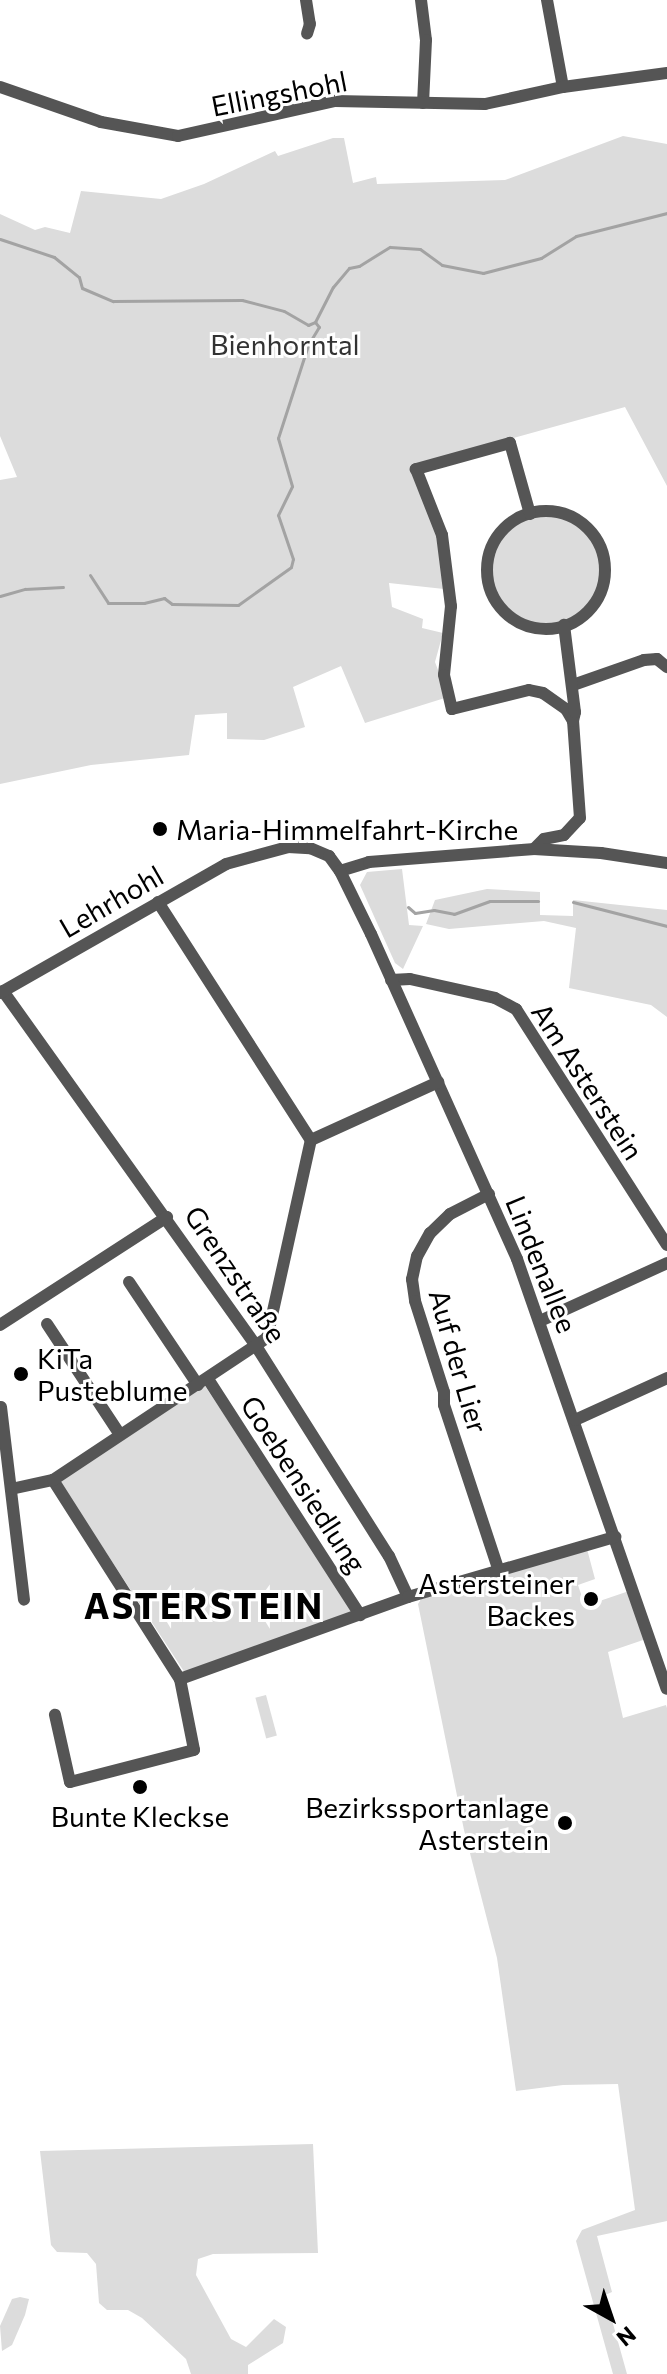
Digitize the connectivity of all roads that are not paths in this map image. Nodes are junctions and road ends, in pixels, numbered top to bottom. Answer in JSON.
{"nodes":[{"id":1,"x":306,"y":0,"type":"edge"},
{"id":2,"x":421,"y":0,"type":"edge"},
{"id":3,"x":547,"y":0,"type":"edge"},
{"id":4,"x":307,"y":34,"type":"dead end"},
{"id":5,"x":667,"y":73,"type":"edge"},
{"id":6,"x":0,"y":87,"type":"edge"},
{"id":7,"x":563,"y":87,"type":"junction"},
{"id":8,"x":423,"y":103,"type":"junction"},
{"id":9,"x":530,"y":514,"type":"junction"},
{"id":10,"x":564,"y":625,"type":"junction"},
{"id":11,"x":667,"y":667,"type":"edge"},
{"id":12,"x":573,"y":685,"type":"junction"},
{"id":13,"x":573,"y":721,"type":"junction"},
{"id":14,"x":534,"y":849,"type":"junction"},
{"id":15,"x":667,"y":863,"type":"edge"},
{"id":16,"x":340,"y":871,"type":"junction"},
{"id":17,"x":158,"y":902,"type":"junction"},
{"id":18,"x":391,"y":980,"type":"junction"},
{"id":19,"x":2,"y":992,"type":"edge"},
{"id":20,"x":438,"y":1082,"type":"junction"},
{"id":21,"x":311,"y":1140,"type":"junction"},
{"id":22,"x":489,"y":1194,"type":"junction"},
{"id":23,"x":167,"y":1217,"type":"junction"},
{"id":24,"x":667,"y":1245,"type":"edge"},
{"id":25,"x":667,"y":1263,"type":"edge"},
{"id":26,"x":129,"y":1282,"type":"dead end"},
{"id":27,"x":540,"y":1321,"type":"junction"},
{"id":28,"x":47,"y":1324,"type":"dead end"},
{"id":29,"x":0,"y":1325,"type":"edge"},
{"id":30,"x":256,"y":1346,"type":"junction"},
{"id":31,"x":667,"y":1378,"type":"edge"},
{"id":32,"x":203,"y":1382,"type":"junction"},
{"id":33,"x":1,"y":1407,"type":"edge"},
{"id":34,"x":575,"y":1420,"type":"junction"},
{"id":35,"x":119,"y":1433,"type":"junction"},
{"id":36,"x":53,"y":1480,"type":"junction"},
{"id":37,"x":11,"y":1489,"type":"junction"},
{"id":38,"x":615,"y":1537,"type":"junction"},
{"id":39,"x":499,"y":1571,"type":"junction"},
{"id":40,"x":408,"y":1597,"type":"junction"},
{"id":41,"x":24,"y":1600,"type":"dead end"},
{"id":42,"x":360,"y":1615,"type":"junction"},
{"id":43,"x":180,"y":1679,"type":"junction"},
{"id":44,"x":667,"y":1689,"type":"edge"},
{"id":45,"x":55,"y":1715,"type":"dead end"}],
"edges":[{"from":1,"to":4,"type":"street"},
{"from":2,"to":8,"type":"street"},
{"from":3,"to":7,"type":"street"},
{"from":5,"to":7,"type":"street","name":"Ellingshohl"},
{"from":6,"to":8,"type":"street","name":"Ellingshohl"},
{"from":7,"to":8,"type":"street","name":"Ellingshohl"},
{"from":9,"to":10,"type":"street"},
{"from":9,"to":10,"type":"street"},
{"from":9,"to":13,"type":"street"},
{"from":10,"to":12,"type":"street"},
{"from":11,"to":12,"type":"street"},
{"from":12,"to":13,"type":"street"},
{"from":13,"to":14,"type":"street"},
{"from":14,"to":15,"type":"street"},
{"from":14,"to":16,"type":"street"},
{"from":16,"to":17,"type":"street","name":"Lehrhohl"},
{"from":16,"to":18,"type":"street","name":"Lindenallee"},
{"from":17,"to":19,"type":"street","name":"Lehrhohl"},
{"from":17,"to":21,"type":"street"},
{"from":18,"to":20,"type":"street","name":"Lindenallee"},
{"from":18,"to":24,"type":"street","name":"Am Asterstein"},
{"from":19,"to":23,"type":"street","name":"Grenzstraße"},
{"from":20,"to":21,"type":"street"},
{"from":20,"to":22,"type":"street","name":"Lindenallee"},
{"from":21,"to":30,"type":"street"},
{"from":22,"to":27,"type":"street","name":"Lindenallee"},
{"from":22,"to":39,"type":"street","name":"Auf der Lier"},
{"from":23,"to":29,"type":"street"},
{"from":23,"to":30,"type":"street","name":"Grenzstraße"},
{"from":25,"to":27,"type":"street"},
{"from":26,"to":32,"type":"street","name":"Goebensiedlung"},
{"from":27,"to":34,"type":"street","name":"Lindenallee"},
{"from":28,"to":35,"type":"street"},
{"from":30,"to":32,"type":"street","name":"Goebensiedlung"},
{"from":30,"to":40,"type":"street","name":"Grenzstraße"},
{"from":31,"to":34,"type":"street"},
{"from":32,"to":35,"type":"street","name":"Goebensiedlung"},
{"from":32,"to":42,"type":"street","name":"Goebensiedlung"},
{"from":33,"to":37,"type":"street"},
{"from":34,"to":38,"type":"street","name":"Lindenallee"},
{"from":35,"to":36,"type":"street","name":"Goebensiedlung"},
{"from":36,"to":37,"type":"street","name":"Goebensiedlung"},
{"from":36,"to":43,"type":"street"},
{"from":37,"to":41,"type":"street"},
{"from":38,"to":39,"type":"street","name":"Goebensiedlung"},
{"from":38,"to":44,"type":"street","name":"Lindenallee"},
{"from":39,"to":40,"type":"street","name":"Goebensiedlung"},
{"from":40,"to":42,"type":"street","name":"Goebensiedlung"},
{"from":42,"to":43,"type":"street","name":"Goebensiedlung"},
{"from":43,"to":45,"type":"street"}]}
